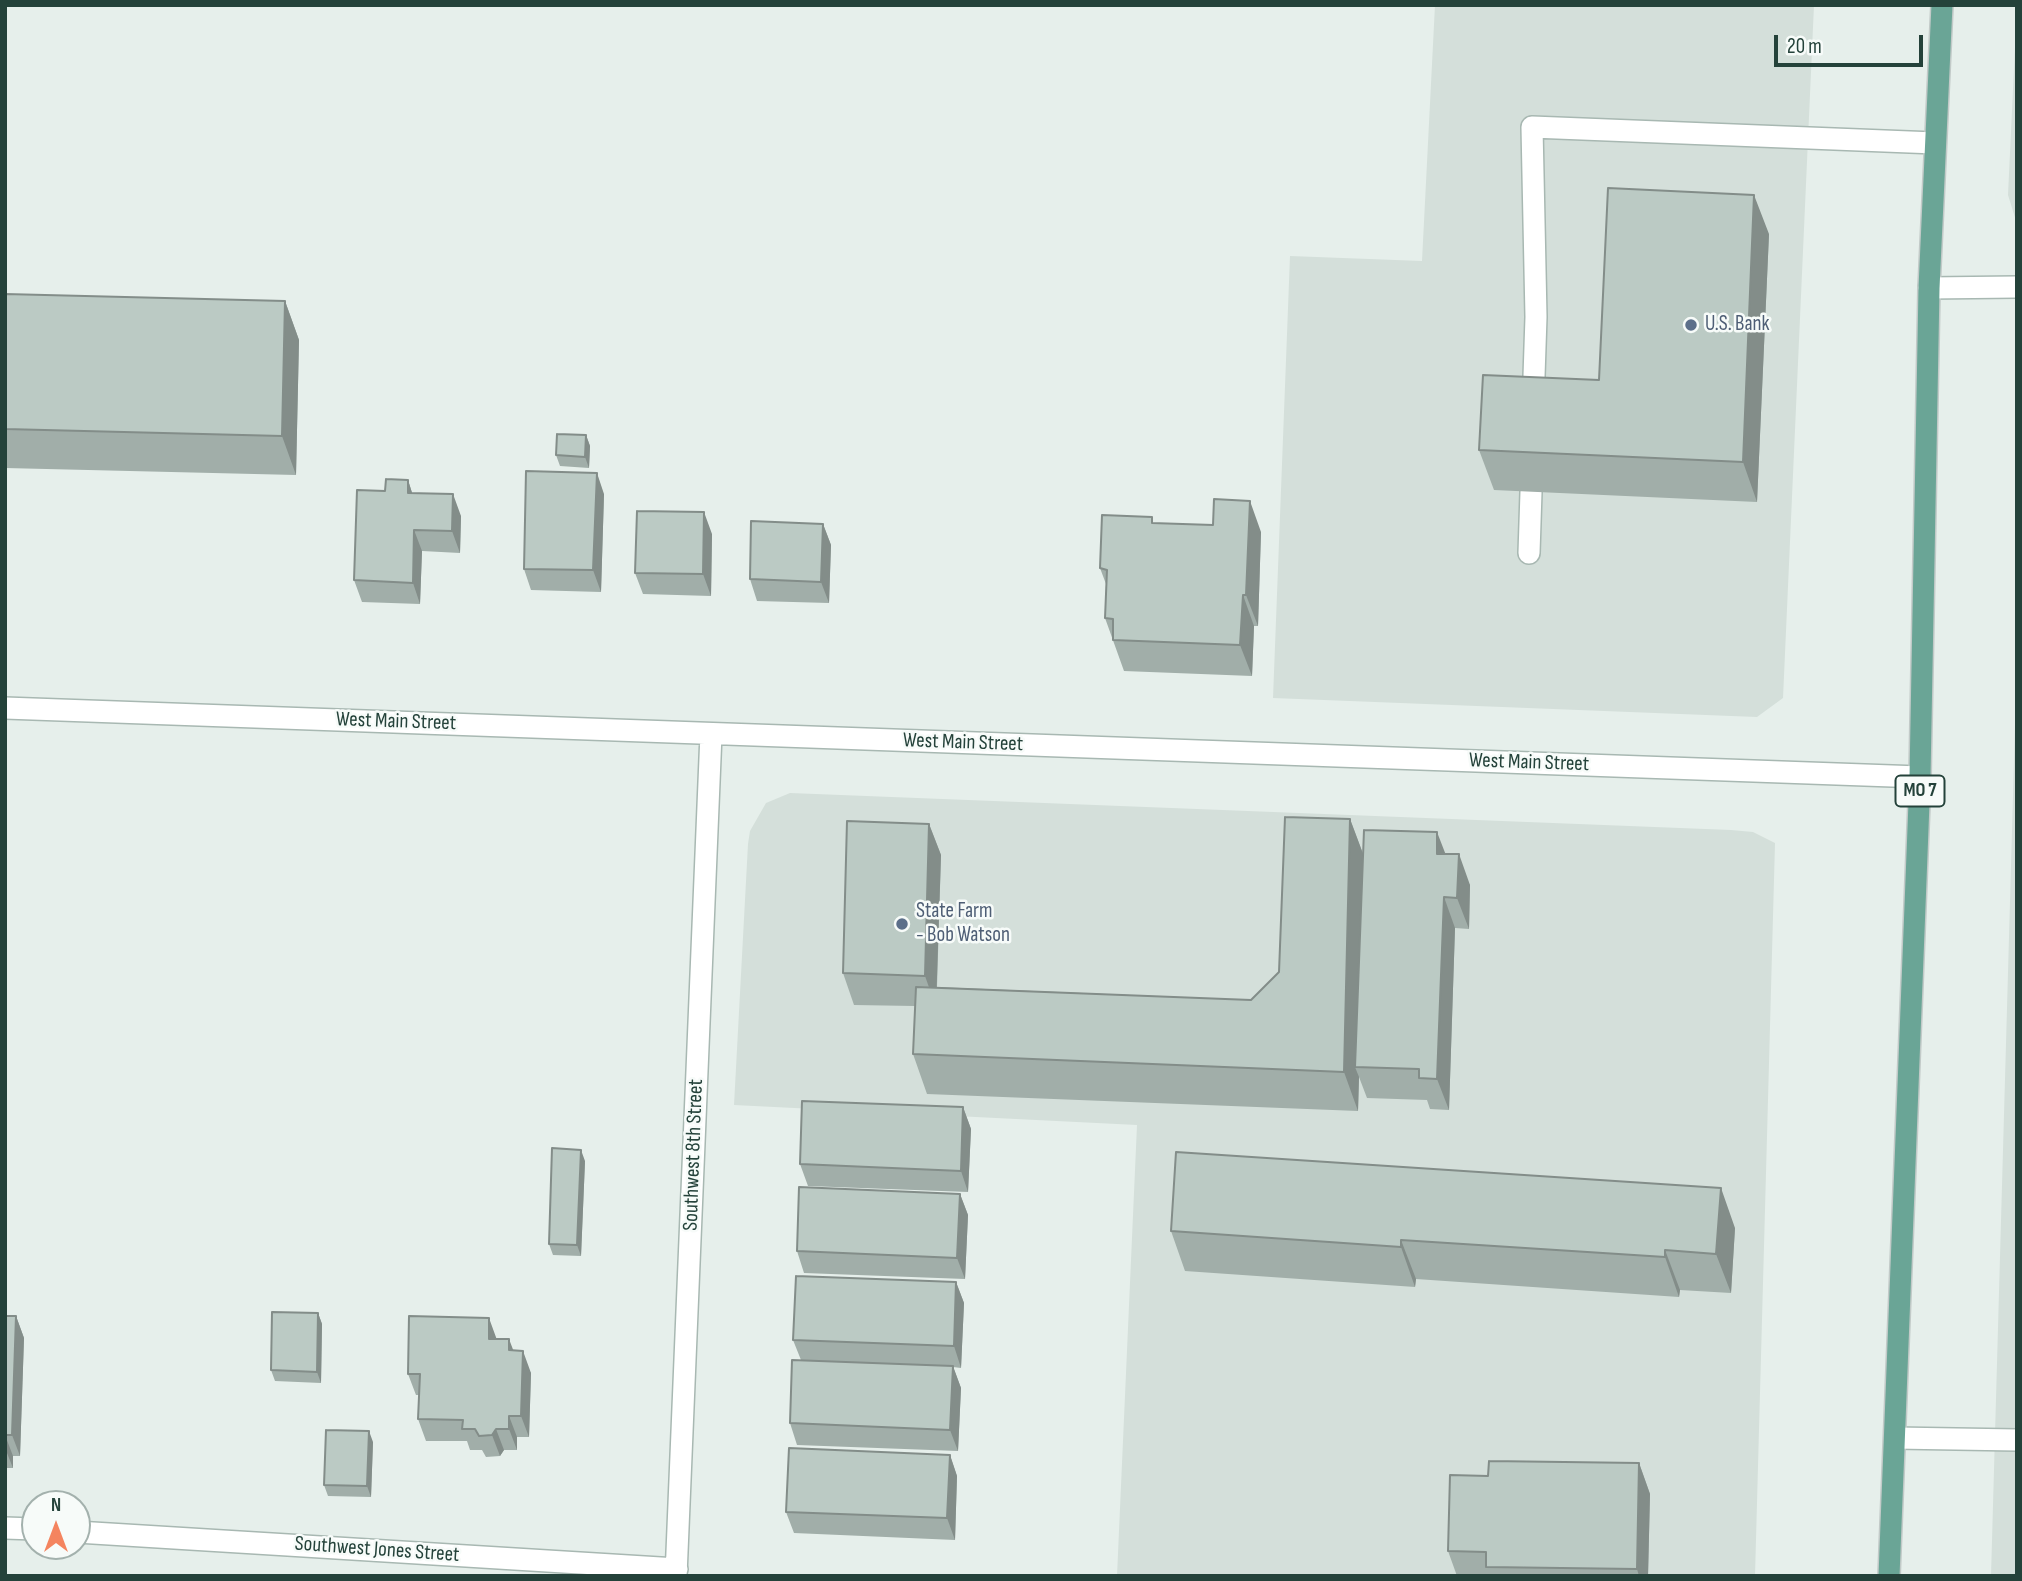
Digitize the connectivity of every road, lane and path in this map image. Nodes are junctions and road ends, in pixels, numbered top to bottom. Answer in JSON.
{"nodes":[{"id":1,"x":1942,"y":5,"type":"edge"},
{"id":2,"x":1935,"y":143,"type":"junction"},
{"id":3,"x":2017,"y":287,"type":"edge"},
{"id":4,"x":1929,"y":288,"type":"junction"},
{"id":5,"x":1533,"y":415,"type":"edge"},
{"id":6,"x":1531,"y":492,"type":"edge"},
{"id":7,"x":1529,"y":553,"type":"dead end"},
{"id":8,"x":5,"y":708,"type":"edge"},
{"id":9,"x":711,"y":734,"type":"junction"},
{"id":10,"x":1920,"y":777,"type":"junction"},
{"id":11,"x":1895,"y":1438,"type":"junction"},
{"id":12,"x":2017,"y":1440,"type":"edge"},
{"id":13,"x":91,"y":1533,"type":"edge"},
{"id":14,"x":677,"y":1572,"type":"edge"},
{"id":15,"x":1889,"y":1576,"type":"edge"}],
"edges":[{"from":1,"to":2,"type":"main road","number":"MO 7"},
{"from":2,"to":4,"type":"main road","number":"MO 7"},
{"from":2,"to":5,"type":"street"},
{"from":3,"to":4,"type":"street"},
{"from":4,"to":10,"type":"main road","number":"MO 7"},
{"from":6,"to":7,"type":"street"},
{"from":8,"to":9,"type":"street","name":"West Main Street"},
{"from":9,"to":10,"type":"street","name":"West Main Street"},
{"from":9,"to":14,"type":"street","name":"Southwest 8th Street"},
{"from":10,"to":11,"type":"main road","number":"MO 7"},
{"from":11,"to":12,"type":"street"},
{"from":11,"to":15,"type":"main road","number":"MO 7"},
{"from":13,"to":14,"type":"street","name":"Southwest Jones Street"}]}
